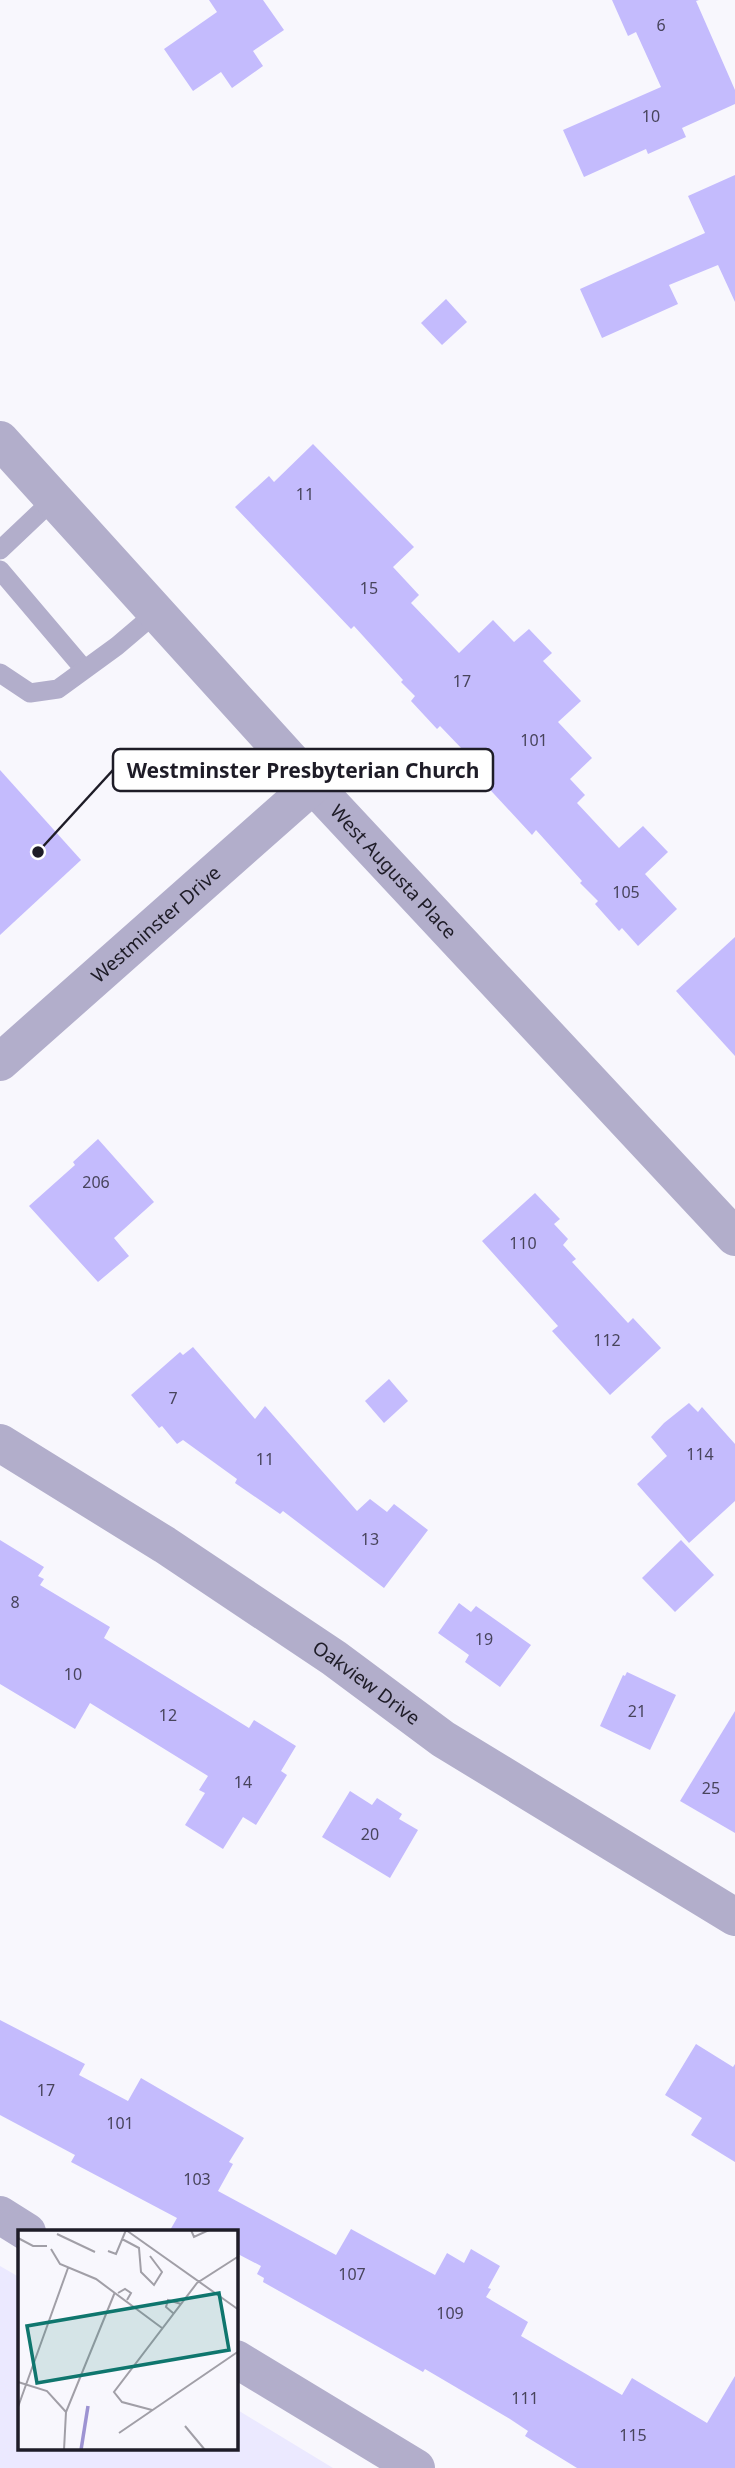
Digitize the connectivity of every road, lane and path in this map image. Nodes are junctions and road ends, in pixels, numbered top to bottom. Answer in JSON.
{"nodes":[{"id":1,"x":0,"y":440,"type":"edge"},
{"id":2,"x":54,"y":499,"type":"junction"},
{"id":3,"x":0,"y":550,"type":"edge"},
{"id":4,"x":0,"y":570,"type":"edge"},
{"id":5,"x":157,"y":612,"type":"junction"},
{"id":6,"x":84,"y":669,"type":"junction"},
{"id":7,"x":0,"y":673,"type":"edge"},
{"id":8,"x":313,"y":785,"type":"junction"},
{"id":9,"x":0,"y":1062,"type":"edge"},
{"id":10,"x":735,"y":1237,"type":"edge"},
{"id":11,"x":0,"y":1443,"type":"edge"},
{"id":12,"x":735,"y":1917,"type":"edge"},
{"id":13,"x":0,"y":2215,"type":"edge"},
{"id":14,"x":24,"y":2230,"type":"edge"},
{"id":15,"x":238,"y":2360,"type":"edge"},
{"id":16,"x":416,"y":2468,"type":"edge"}],
"edges":[{"from":1,"to":2,"type":"street","name":"West Augusta Place"},
{"from":2,"to":3,"type":"lane"},
{"from":2,"to":5,"type":"street","name":"West Augusta Place"},
{"from":4,"to":6,"type":"lane"},
{"from":5,"to":6,"type":"lane"},
{"from":5,"to":8,"type":"street","name":"West Augusta Place"},
{"from":6,"to":7,"type":"lane"},
{"from":8,"to":9,"type":"street","name":"Westminster Drive"},
{"from":8,"to":10,"type":"street","name":"West Augusta Place"},
{"from":11,"to":12,"type":"street","name":"Oakview Drive"},
{"from":13,"to":14,"type":"street"},
{"from":15,"to":16,"type":"street"}]}
